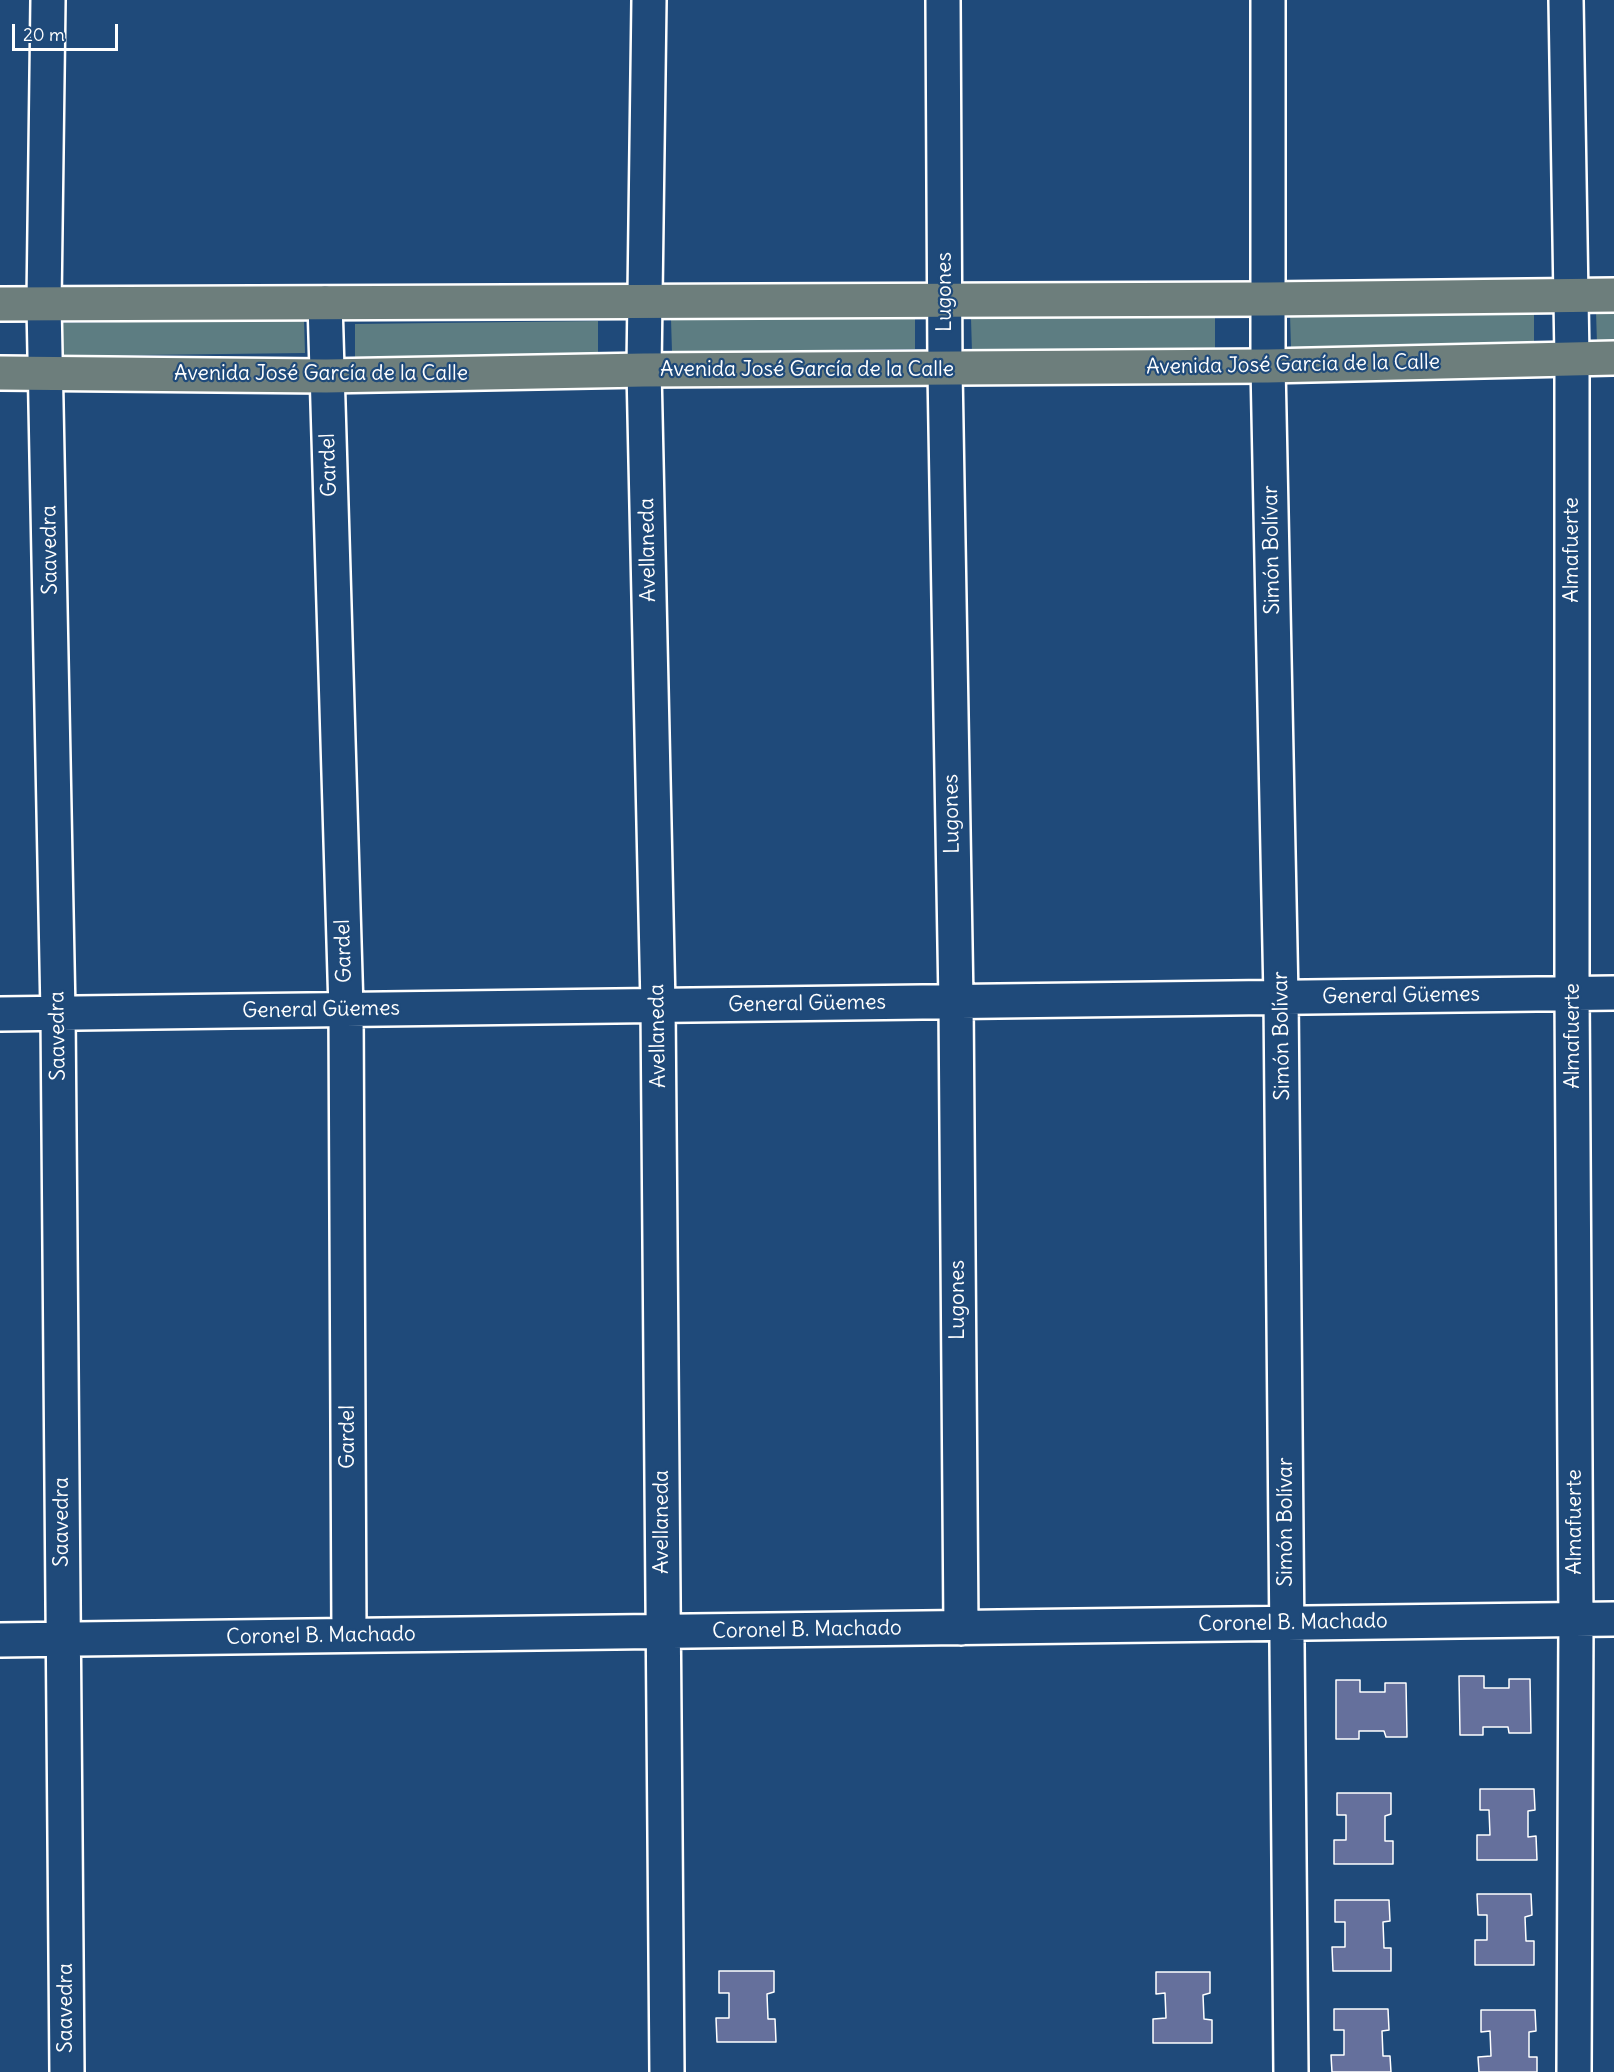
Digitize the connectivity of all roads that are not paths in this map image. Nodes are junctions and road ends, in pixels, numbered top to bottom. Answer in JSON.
{"nodes":[{"id":1,"x":48,"y":0,"type":"edge"},
{"id":2,"x":649,"y":0,"type":"edge"},
{"id":3,"x":943,"y":0,"type":"edge"},
{"id":4,"x":1268,"y":0,"type":"edge"},
{"id":5,"x":1566,"y":0,"type":"edge"},
{"id":6,"x":1614,"y":295,"type":"edge"},
{"id":7,"x":1571,"y":296,"type":"junction"},
{"id":8,"x":1267,"y":300,"type":"junction"},
{"id":9,"x":945,"y":301,"type":"junction"},
{"id":10,"x":644,"y":302,"type":"junction"},
{"id":11,"x":325,"y":303,"type":"junction"},
{"id":12,"x":0,"y":304,"type":"edge"},
{"id":13,"x":44,"y":304,"type":"junction"},
{"id":14,"x":1572,"y":358,"type":"junction"},
{"id":15,"x":1614,"y":358,"type":"edge"},
{"id":16,"x":1268,"y":366,"type":"junction"},
{"id":17,"x":945,"y":369,"type":"junction"},
{"id":18,"x":644,"y":370,"type":"junction"},
{"id":19,"x":0,"y":373,"type":"edge"},
{"id":20,"x":47,"y":373,"type":"junction"},
{"id":21,"x":326,"y":376,"type":"junction"},
{"id":22,"x":1614,"y":993,"type":"edge"},
{"id":23,"x":1572,"y":994,"type":"junction"},
{"id":24,"x":1281,"y":997,"type":"junction"},
{"id":25,"x":956,"y":1002,"type":"junction"},
{"id":26,"x":658,"y":1005,"type":"junction"},
{"id":27,"x":346,"y":1009,"type":"junction"},
{"id":28,"x":58,"y":1013,"type":"junction"},
{"id":29,"x":0,"y":1014,"type":"edge"},
{"id":30,"x":1614,"y":1619,"type":"edge"},
{"id":31,"x":1576,"y":1620,"type":"junction"},
{"id":32,"x":1287,"y":1624,"type":"junction"},
{"id":33,"x":961,"y":1628,"type":"junction"},
{"id":34,"x":663,"y":1632,"type":"junction"},
{"id":35,"x":349,"y":1635,"type":"junction"},
{"id":36,"x":63,"y":1639,"type":"junction"},
{"id":37,"x":0,"y":1640,"type":"edge"},
{"id":38,"x":67,"y":2072,"type":"edge"},
{"id":39,"x":667,"y":2072,"type":"edge"},
{"id":40,"x":1291,"y":2072,"type":"edge"},
{"id":41,"x":1574,"y":2072,"type":"edge"}],
"edges":[{"from":1,"to":13,"type":"street","name":"Saavedra"},
{"from":2,"to":10,"type":"street","name":"Avellaneda"},
{"from":3,"to":9,"type":"street","name":"Lugones"},
{"from":4,"to":8,"type":"street","name":"Simón Bolívar"},
{"from":5,"to":7,"type":"street","name":"Almafuerte"},
{"from":6,"to":7,"type":"main road"},
{"from":7,"to":8,"type":"main road"},
{"from":7,"to":14,"type":"street","name":"Almafuerte"},
{"from":8,"to":9,"type":"main road"},
{"from":8,"to":16,"type":"street","name":"Simón Bolívar"},
{"from":9,"to":10,"type":"main road"},
{"from":9,"to":17,"type":"street","name":"Lugones"},
{"from":10,"to":11,"type":"main road"},
{"from":10,"to":18,"type":"street","name":"Avellaneda"},
{"from":11,"to":13,"type":"main road"},
{"from":11,"to":21,"type":"street","name":"Gardel"},
{"from":12,"to":13,"type":"main road"},
{"from":13,"to":20,"type":"street","name":"Saavedra"},
{"from":14,"to":15,"type":"main road","name":"Avenida José García de la Calle"},
{"from":14,"to":16,"type":"main road","name":"Avenida José García de la Calle"},
{"from":14,"to":23,"type":"street","name":"Almafuerte"},
{"from":16,"to":17,"type":"main road","name":"Avenida José García de la Calle"},
{"from":16,"to":24,"type":"street","name":"Simón Bolívar"},
{"from":17,"to":18,"type":"main road","name":"Avenida José García de la Calle"},
{"from":17,"to":25,"type":"street","name":"Lugones"},
{"from":18,"to":21,"type":"main road","name":"Avenida José García de la Calle"},
{"from":18,"to":26,"type":"street","name":"Avellaneda"},
{"from":19,"to":20,"type":"main road","name":"Avenida José García de la Calle"},
{"from":20,"to":21,"type":"main road","name":"Avenida José García de la Calle"},
{"from":20,"to":28,"type":"street","name":"Saavedra"},
{"from":21,"to":27,"type":"street","name":"Gardel"},
{"from":22,"to":23,"type":"street","name":"General Güemes"},
{"from":23,"to":24,"type":"street","name":"General Güemes"},
{"from":23,"to":31,"type":"street","name":"Almafuerte"},
{"from":24,"to":25,"type":"street","name":"General Güemes"},
{"from":24,"to":32,"type":"street","name":"Simón Bolívar"},
{"from":25,"to":26,"type":"street","name":"General Güemes"},
{"from":25,"to":33,"type":"street","name":"Lugones"},
{"from":26,"to":27,"type":"street","name":"General Güemes"},
{"from":26,"to":34,"type":"street","name":"Avellaneda"},
{"from":27,"to":28,"type":"street","name":"General Güemes"},
{"from":27,"to":35,"type":"street","name":"Gardel"},
{"from":28,"to":29,"type":"street","name":"General Güemes"},
{"from":28,"to":36,"type":"street","name":"Saavedra"},
{"from":30,"to":31,"type":"street","name":"Coronel B. Machado"},
{"from":31,"to":32,"type":"street","name":"Coronel B. Machado"},
{"from":31,"to":41,"type":"street","name":"Almafuerte"},
{"from":32,"to":33,"type":"street","name":"Coronel B. Machado"},
{"from":32,"to":40,"type":"street","name":"Simón Bolívar"},
{"from":33,"to":34,"type":"street","name":"Coronel B. Machado"},
{"from":34,"to":35,"type":"street","name":"Coronel B. Machado"},
{"from":34,"to":39,"type":"street","name":"Avellaneda"},
{"from":35,"to":36,"type":"street","name":"Coronel B. Machado"},
{"from":36,"to":37,"type":"street","name":"Coronel B. Machado"},
{"from":36,"to":38,"type":"street","name":"Saavedra"}]}
